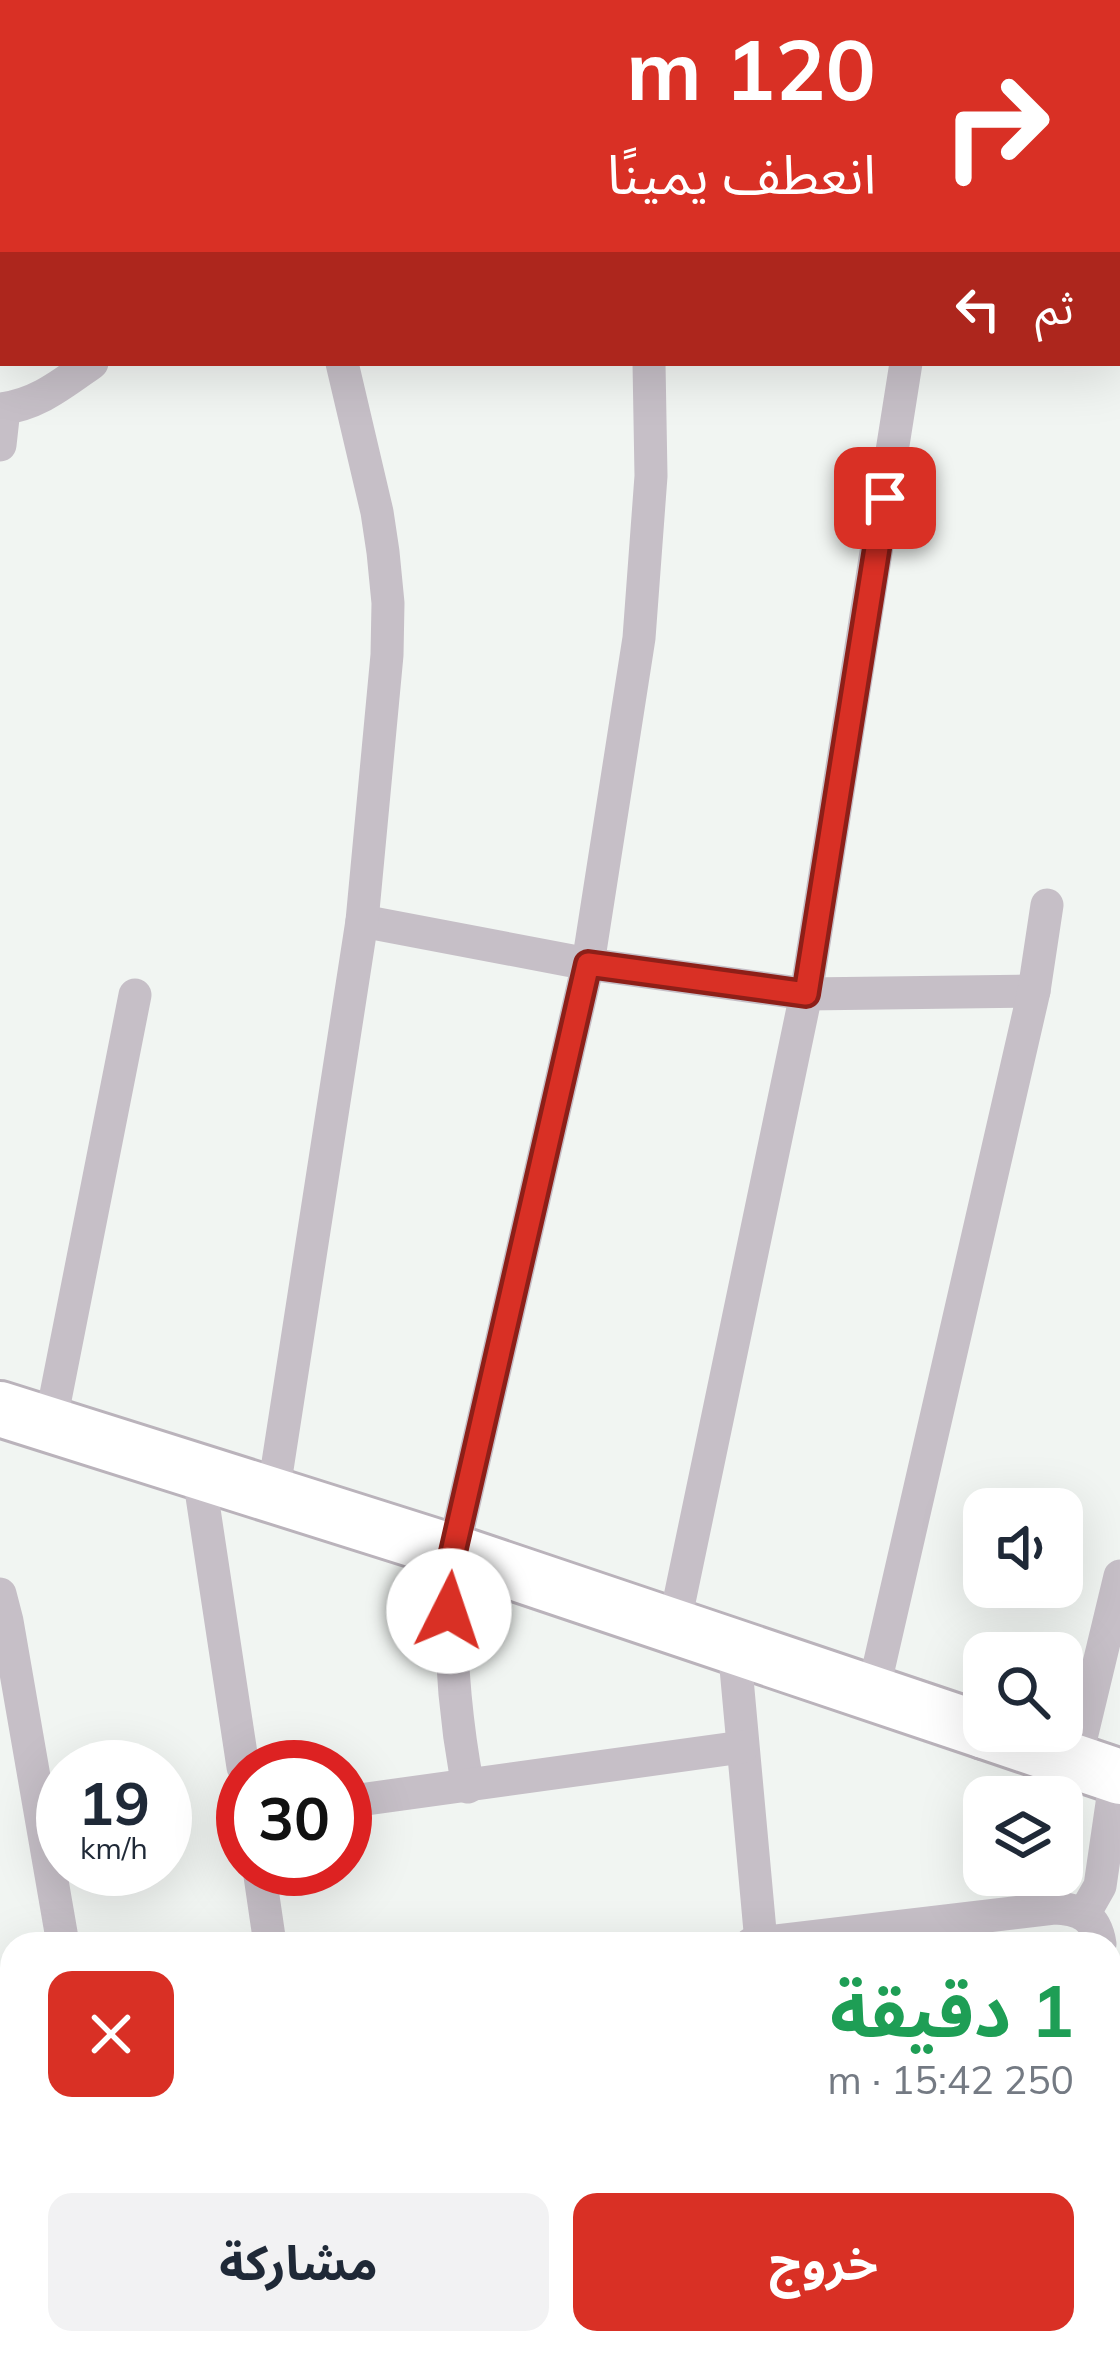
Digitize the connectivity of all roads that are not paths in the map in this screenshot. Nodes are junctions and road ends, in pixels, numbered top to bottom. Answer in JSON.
{"nodes":[{"id":1,"x":88,"y":366,"type":"edge"},
{"id":2,"x":343,"y":366,"type":"edge"},
{"id":3,"x":649,"y":366,"type":"edge"},
{"id":4,"x":906,"y":366,"type":"edge"},
{"id":5,"x":2,"y":409,"type":"edge"},
{"id":6,"x":0,"y":445,"type":"edge"},
{"id":7,"x":1047,"y":905,"type":"dead end"},
{"id":8,"x":362,"y":921,"type":"junction"},
{"id":9,"x":588,"y":964,"type":"junction"},
{"id":10,"x":1034,"y":991,"type":"junction"},
{"id":11,"x":806,"y":994,"type":"junction"},
{"id":12,"x":135,"y":995,"type":"dead end"},
{"id":13,"x":25,"y":1417,"type":"edge"},
{"id":14,"x":198,"y":1470,"type":"junction"},
{"id":15,"x":273,"y":1495,"type":"junction"},
{"id":16,"x":453,"y":1552,"type":"junction"},
{"id":17,"x":1120,"y":1576,"type":"edge"},
{"id":18,"x":0,"y":1594,"type":"edge"},
{"id":19,"x":674,"y":1626,"type":"junction"},
{"id":20,"x":734,"y":1646,"type":"junction"},
{"id":21,"x":873,"y":1691,"type":"junction"},
{"id":22,"x":963,"y":1723,"type":"edge"},
{"id":23,"x":239,"y":1740,"type":"edge"},
{"id":24,"x":742,"y":1747,"type":"junction"},
{"id":25,"x":1045,"y":1752,"type":"edge"},
{"id":26,"x":1104,"y":1772,"type":"edge"},
{"id":27,"x":469,"y":1786,"type":"junction"},
{"id":28,"x":372,"y":1799,"type":"edge"},
{"id":29,"x":263,"y":1896,"type":"edge"},
{"id":30,"x":1084,"y":1914,"type":"junction"},
{"id":31,"x":61,"y":1932,"type":"edge"},
{"id":32,"x":268,"y":1932,"type":"edge"},
{"id":33,"x":755,"y":1932,"type":"edge"},
{"id":34,"x":914,"y":1932,"type":"edge"},
{"id":35,"x":1097,"y":1932,"type":"edge"}],
"edges":[{"from":1,"to":5,"type":"street"},
{"from":2,"to":8,"type":"street"},
{"from":3,"to":9,"type":"street"},
{"from":4,"to":11,"type":"street"},
{"from":5,"to":6,"type":"street"},
{"from":7,"to":10,"type":"street"},
{"from":8,"to":9,"type":"street"},
{"from":8,"to":15,"type":"street"},
{"from":9,"to":11,"type":"street"},
{"from":9,"to":16,"type":"street"},
{"from":10,"to":11,"type":"street"},
{"from":10,"to":21,"type":"street"},
{"from":11,"to":19,"type":"street"},
{"from":12,"to":13,"type":"street"},
{"from":13,"to":14,"type":"main road"},
{"from":14,"to":15,"type":"main road"},
{"from":14,"to":23,"type":"street"},
{"from":15,"to":16,"type":"main road"},
{"from":16,"to":19,"type":"main road"},
{"from":16,"to":27,"type":"street"},
{"from":17,"to":26,"type":"street"},
{"from":18,"to":31,"type":"street"},
{"from":19,"to":20,"type":"main road"},
{"from":20,"to":21,"type":"main road"},
{"from":20,"to":24,"type":"street"},
{"from":21,"to":22,"type":"main road"},
{"from":24,"to":27,"type":"street"},
{"from":24,"to":33,"type":"street"},
{"from":25,"to":26,"type":"main road"},
{"from":26,"to":30,"type":"street"},
{"from":27,"to":28,"type":"street"},
{"from":29,"to":32,"type":"street"},
{"from":30,"to":34,"type":"street"},
{"from":30,"to":35,"type":"street"}]}
